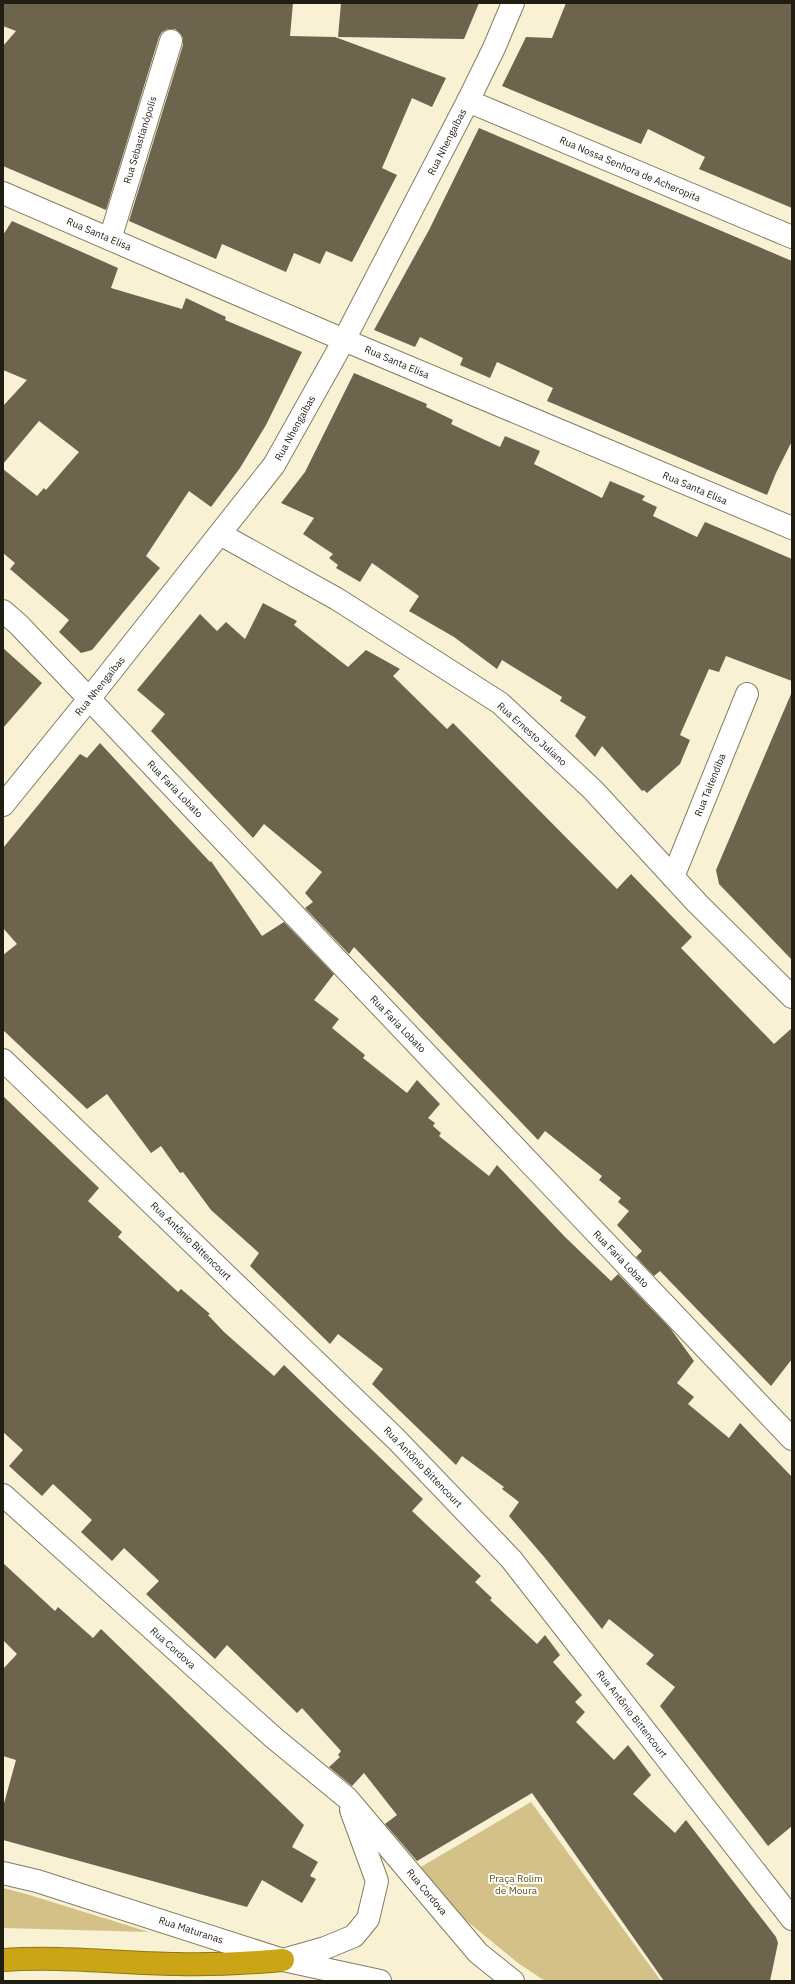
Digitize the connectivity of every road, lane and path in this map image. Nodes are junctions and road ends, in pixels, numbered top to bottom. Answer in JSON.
{"nodes":[{"id":1,"x":513,"y":3,"type":"edge"},
{"id":2,"x":171,"y":41,"type":"dead end"},
{"id":3,"x":468,"y":101,"type":"junction"},
{"id":4,"x":3,"y":192,"type":"edge"},
{"id":5,"x":792,"y":237,"type":"edge"},
{"id":6,"x":110,"y":239,"type":"junction"},
{"id":7,"x":344,"y":340,"type":"junction"},
{"id":8,"x":792,"y":528,"type":"edge"},
{"id":9,"x":220,"y":534,"type":"junction"},
{"id":10,"x":3,"y":610,"type":"edge"},
{"id":11,"x":747,"y":694,"type":"dead end"},
{"id":12,"x":89,"y":699,"type":"junction"},
{"id":13,"x":3,"y":805,"type":"edge"},
{"id":14,"x":673,"y":877,"type":"junction"},
{"id":15,"x":792,"y":997,"type":"edge"},
{"id":16,"x":3,"y":1060,"type":"edge"},
{"id":17,"x":792,"y":1439,"type":"edge"},
{"id":18,"x":3,"y":1495,"type":"edge"},
{"id":19,"x":347,"y":1798,"type":"junction"},
{"id":20,"x":3,"y":1873,"type":"edge"},
{"id":21,"x":792,"y":1919,"type":"edge"},
{"id":22,"x":3,"y":1960,"type":"edge"},
{"id":23,"x":283,"y":1960,"type":"junction"},
{"id":24,"x":380,"y":1981,"type":"edge"},
{"id":25,"x":513,"y":1981,"type":"edge"}],
"edges":[{"from":1,"to":3,"type":"street","name":"Rua Nhengaíbas"},
{"from":2,"to":6,"type":"street","name":"Rua Sebastianópolis"},
{"from":3,"to":5,"type":"street","name":"Rua Nossa Senhora de Acheropita"},
{"from":3,"to":7,"type":"street","name":"Rua Nhengaíbas"},
{"from":4,"to":6,"type":"street","name":"Rua Santa Elisa"},
{"from":6,"to":7,"type":"street","name":"Rua Santa Elisa"},
{"from":7,"to":8,"type":"street","name":"Rua Santa Elisa"},
{"from":7,"to":9,"type":"street","name":"Rua Nhengaíbas"},
{"from":9,"to":12,"type":"street","name":"Rua Nhengaíbas"},
{"from":9,"to":14,"type":"street","name":"Rua Ernesto Juliano"},
{"from":10,"to":12,"type":"street","name":"Rua Faria Lobato"},
{"from":11,"to":14,"type":"street","name":"Rua Taitendiba"},
{"from":12,"to":13,"type":"street","name":"Rua Nhengaíbas"},
{"from":12,"to":17,"type":"street","name":"Rua Faria Lobato"},
{"from":14,"to":15,"type":"street","name":"Rua Ernesto Juliano"},
{"from":16,"to":21,"type":"street","name":"Rua Antônio Bittencourt"},
{"from":18,"to":19,"type":"street","name":"Rua Cordova"},
{"from":19,"to":23,"type":"street"},
{"from":19,"to":25,"type":"street","name":"Rua Cordova"},
{"from":20,"to":23,"type":"street","name":"Rua Maturanas"},
{"from":22,"to":23,"type":"highway"},
{"from":23,"to":24,"type":"street","name":"Rua Maturanas"}]}
